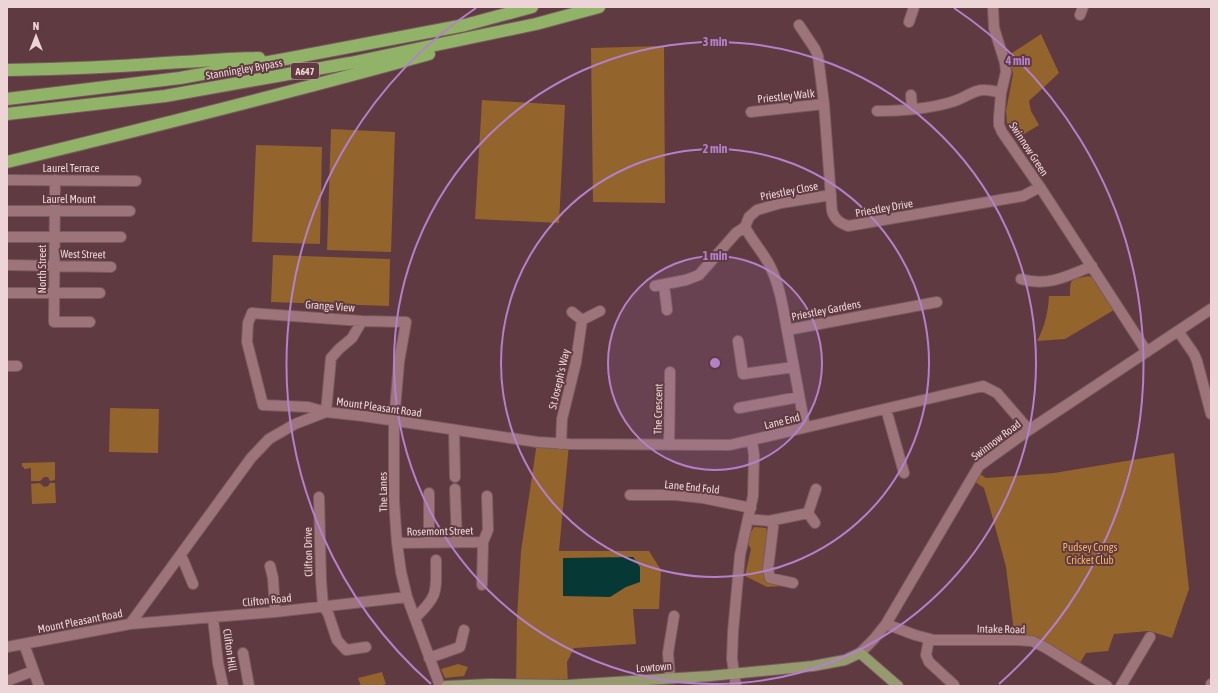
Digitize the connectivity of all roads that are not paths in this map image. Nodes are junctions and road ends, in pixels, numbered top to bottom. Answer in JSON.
{"nodes":[{"id":1,"x":532,"y":7,"type":"edge"},
{"id":2,"x":599,"y":7,"type":"edge"},
{"id":3,"x":914,"y":7,"type":"edge"},
{"id":4,"x":993,"y":7,"type":"edge"},
{"id":5,"x":909,"y":22,"type":"dead end"},
{"id":6,"x":536,"y":24,"type":"junction"},
{"id":7,"x":799,"y":25,"type":"dead end"},
{"id":8,"x":292,"y":58,"type":"junction"},
{"id":9,"x":7,"y":70,"type":"edge"},
{"id":10,"x":1001,"y":93,"type":"junction"},
{"id":11,"x":911,"y":95,"type":"dead end"},
{"id":12,"x":7,"y":99,"type":"edge"},
{"id":13,"x":824,"y":104,"type":"junction"},
{"id":14,"x":912,"y":108,"type":"junction"},
{"id":15,"x":877,"y":111,"type":"dead end"},
{"id":16,"x":751,"y":112,"type":"dead end"},
{"id":17,"x":7,"y":114,"type":"edge"},
{"id":18,"x":7,"y":162,"type":"edge"},
{"id":19,"x":7,"y":180,"type":"edge"},
{"id":20,"x":55,"y":180,"type":"junction"},
{"id":21,"x":136,"y":181,"type":"dead end"},
{"id":22,"x":1040,"y":187,"type":"junction"},
{"id":23,"x":831,"y":195,"type":"junction"},
{"id":24,"x":7,"y":211,"type":"edge"},
{"id":25,"x":55,"y":211,"type":"junction"},
{"id":26,"x":130,"y":211,"type":"dead end"},
{"id":27,"x":745,"y":227,"type":"junction"},
{"id":28,"x":7,"y":237,"type":"edge"},
{"id":29,"x":54,"y":238,"type":"junction"},
{"id":30,"x":121,"y":238,"type":"dead end"},
{"id":31,"x":7,"y":265,"type":"edge"},
{"id":32,"x":54,"y":266,"type":"junction"},
{"id":33,"x":111,"y":266,"type":"dead end"},
{"id":34,"x":1092,"y":266,"type":"junction"},
{"id":35,"x":1021,"y":279,"type":"dead end"},
{"id":36,"x":7,"y":293,"type":"edge"},
{"id":37,"x":54,"y":293,"type":"junction"},
{"id":38,"x":100,"y":293,"type":"dead end"},
{"id":39,"x":937,"y":302,"type":"dead end"},
{"id":40,"x":1211,"y":309,"type":"edge"},
{"id":41,"x":667,"y":310,"type":"dead end"},
{"id":42,"x":600,"y":311,"type":"dead end"},
{"id":43,"x":572,"y":312,"type":"dead end"},
{"id":44,"x":582,"y":320,"type":"junction"},
{"id":45,"x":362,"y":321,"type":"junction"},
{"id":46,"x":90,"y":322,"type":"dead end"},
{"id":47,"x":406,"y":322,"type":"joint"},
{"id":48,"x":787,"y":330,"type":"junction"},
{"id":49,"x":1178,"y":331,"type":"junction"},
{"id":50,"x":738,"y":341,"type":"dead end"},
{"id":51,"x":1147,"y":352,"type":"junction"},
{"id":52,"x":794,"y":367,"type":"junction"},
{"id":53,"x":670,"y":372,"type":"dead end"},
{"id":54,"x":799,"y":397,"type":"junction"},
{"id":55,"x":738,"y":408,"type":"dead end"},
{"id":56,"x":886,"y":408,"type":"junction"},
{"id":57,"x":326,"y":412,"type":"junction"},
{"id":58,"x":1211,"y":414,"type":"edge"},
{"id":59,"x":394,"y":421,"type":"junction"},
{"id":60,"x":805,"y":427,"type":"junction"},
{"id":61,"x":454,"y":430,"type":"junction"},
{"id":62,"x":1029,"y":430,"type":"junction"},
{"id":63,"x":752,"y":441,"type":"junction"},
{"id":64,"x":561,"y":444,"type":"junction"},
{"id":65,"x":669,"y":445,"type":"junction"},
{"id":66,"x":904,"y":473,"type":"dead end"},
{"id":67,"x":455,"y":477,"type":"dead end"},
{"id":68,"x":455,"y":489,"type":"dead end"},
{"id":69,"x":816,"y":489,"type":"dead end"},
{"id":70,"x":429,"y":493,"type":"dead end"},
{"id":71,"x":630,"y":495,"type":"dead end"},
{"id":72,"x":487,"y":496,"type":"dead end"},
{"id":73,"x":319,"y":497,"type":"dead end"},
{"id":74,"x":750,"y":513,"type":"junction"},
{"id":75,"x":808,"y":513,"type":"junction"},
{"id":76,"x":774,"y":520,"type":"junction"},
{"id":77,"x":815,"y":522,"type":"dead end"},
{"id":78,"x":457,"y":542,"type":"junction"},
{"id":79,"x":483,"y":542,"type":"junction"},
{"id":80,"x":397,"y":543,"type":"junction"},
{"id":81,"x":429,"y":543,"type":"junction"},
{"id":82,"x":180,"y":555,"type":"junction"},
{"id":83,"x":436,"y":560,"type":"dead end"},
{"id":84,"x":270,"y":566,"type":"dead end"},
{"id":85,"x":793,"y":583,"type":"dead end"},
{"id":86,"x":193,"y":584,"type":"dead end"},
{"id":87,"x":482,"y":585,"type":"dead end"},
{"id":88,"x":407,"y":597,"type":"junction"},
{"id":89,"x":323,"y":606,"type":"junction"},
{"id":90,"x":275,"y":612,"type":"junction"},
{"id":91,"x":674,"y":616,"type":"dead end"},
{"id":92,"x":213,"y":618,"type":"junction"},
{"id":93,"x":415,"y":618,"type":"junction"},
{"id":94,"x":130,"y":624,"type":"junction"},
{"id":95,"x":886,"y":624,"type":"junction"},
{"id":96,"x":464,"y":630,"type":"dead end"},
{"id":97,"x":1150,"y":638,"type":"dead end"},
{"id":98,"x":929,"y":639,"type":"junction"},
{"id":99,"x":24,"y":644,"type":"junction"},
{"id":100,"x":366,"y":646,"type":"dead end"},
{"id":101,"x":7,"y":647,"type":"edge"},
{"id":102,"x":243,"y":653,"type":"dead end"},
{"id":103,"x":860,"y":653,"type":"junction"},
{"id":104,"x":429,"y":658,"type":"junction"},
{"id":105,"x":33,"y":671,"type":"junction"},
{"id":106,"x":734,"y":673,"type":"junction"},
{"id":107,"x":670,"y":678,"type":"junction"},
{"id":108,"x":7,"y":681,"type":"edge"},
{"id":109,"x":516,"y":685,"type":"edge"},
{"id":110,"x":568,"y":685,"type":"edge"},
{"id":111,"x":954,"y":685,"type":"dead end"},
{"id":112,"x":39,"y":686,"type":"edge"},
{"id":113,"x":223,"y":686,"type":"edge"},
{"id":114,"x":249,"y":686,"type":"edge"},
{"id":115,"x":440,"y":686,"type":"edge"},
{"id":116,"x":446,"y":686,"type":"edge"},
{"id":117,"x":736,"y":686,"type":"edge"},
{"id":118,"x":898,"y":686,"type":"edge"},
{"id":119,"x":1107,"y":686,"type":"edge"},
{"id":120,"x":1121,"y":686,"type":"edge"}],
"edges":[{"from":1,"to":8,"type":"highway","name":"Stanningley Bypass","number":"A647"},
{"from":2,"to":6,"type":"highway","name":"Stanningley Bypass","number":"A647"},
{"from":3,"to":5,"type":"street"},
{"from":4,"to":10,"type":"street","name":"Swinnow Green"},
{"from":6,"to":17,"type":"highway","name":"Stanningley Bypass","number":"A647"},
{"from":6,"to":18,"type":"highway"},
{"from":7,"to":13,"type":"street","name":"Priestley Drive"},
{"from":8,"to":9,"type":"highway"},
{"from":8,"to":12,"type":"highway","name":"Stanningley Bypass","number":"A647"},
{"from":10,"to":14,"type":"street"},
{"from":10,"to":22,"type":"street","name":"Swinnow Green"},
{"from":11,"to":14,"type":"street"},
{"from":13,"to":16,"type":"street","name":"Priestley Walk"},
{"from":13,"to":23,"type":"street","name":"Priestley Drive"},
{"from":14,"to":15,"type":"street"},
{"from":19,"to":20,"type":"street","name":"Laurel Terrace"},
{"from":20,"to":21,"type":"street","name":"Laurel Terrace"},
{"from":20,"to":25,"type":"street","name":"North Street"},
{"from":22,"to":23,"type":"street","name":"Priestley Drive"},
{"from":22,"to":34,"type":"street","name":"Swinnow Green"},
{"from":23,"to":27,"type":"street","name":"Priestley Close"},
{"from":24,"to":25,"type":"street","name":"Laurel Mount"},
{"from":25,"to":26,"type":"street","name":"Laurel Mount"},
{"from":25,"to":29,"type":"street","name":"North Street"},
{"from":27,"to":41,"type":"street","name":"Priestley Close"},
{"from":27,"to":48,"type":"street"},
{"from":28,"to":29,"type":"street"},
{"from":29,"to":30,"type":"street"},
{"from":29,"to":32,"type":"street","name":"North Street"},
{"from":31,"to":32,"type":"street","name":"West Street"},
{"from":32,"to":33,"type":"street","name":"West Street"},
{"from":32,"to":37,"type":"street","name":"North Street"},
{"from":34,"to":35,"type":"street"},
{"from":34,"to":51,"type":"street","name":"Swinnow Green"},
{"from":36,"to":37,"type":"street"},
{"from":37,"to":38,"type":"street"},
{"from":37,"to":46,"type":"street","name":"North Street"},
{"from":39,"to":48,"type":"street","name":"Priestley Gardens"},
{"from":40,"to":49,"type":"street","name":"Swinnow Road"},
{"from":42,"to":44,"type":"street"},
{"from":43,"to":44,"type":"street"},
{"from":44,"to":64,"type":"street","name":"St Joseph's Way"},
{"from":45,"to":47,"type":"street","name":"Grange View"},
{"from":45,"to":57,"type":"street"},
{"from":45,"to":57,"type":"street","name":"Grange View"},
{"from":47,"to":59,"type":"street","name":"The Lanes"},
{"from":48,"to":52,"type":"street","name":"Priestley Gardens"},
{"from":49,"to":51,"type":"street","name":"Swinnow Road"},
{"from":49,"to":58,"type":"street"},
{"from":50,"to":52,"type":"street"},
{"from":51,"to":62,"type":"street","name":"Swinnow Road"},
{"from":52,"to":54,"type":"street","name":"Priestley Gardens"},
{"from":53,"to":65,"type":"street","name":"The Crescent"},
{"from":54,"to":55,"type":"street"},
{"from":54,"to":60,"type":"street","name":"Priestley Gardens"},
{"from":56,"to":60,"type":"street","name":"Lane End"},
{"from":56,"to":62,"type":"street","name":"Lane End"},
{"from":56,"to":66,"type":"street"},
{"from":57,"to":59,"type":"street","name":"Mount Pleasant Road"},
{"from":57,"to":82,"type":"street","name":"Mount Pleasant Road"},
{"from":59,"to":61,"type":"street","name":"Mount Pleasant Road"},
{"from":59,"to":80,"type":"street","name":"The Lanes"},
{"from":60,"to":63,"type":"street","name":"Lane End"},
{"from":61,"to":64,"type":"street","name":"Mount Pleasant Road"},
{"from":61,"to":67,"type":"street"},
{"from":62,"to":95,"type":"street","name":"Swinnow Road"},
{"from":63,"to":65,"type":"street","name":"Mount Pleasant Road"},
{"from":63,"to":74,"type":"street"},
{"from":64,"to":65,"type":"street","name":"Mount Pleasant Road"},
{"from":68,"to":78,"type":"street"},
{"from":69,"to":75,"type":"street"},
{"from":70,"to":81,"type":"street"},
{"from":71,"to":74,"type":"street","name":"Lane End Fold"},
{"from":72,"to":79,"type":"street"},
{"from":73,"to":89,"type":"street","name":"Clifton Drive"},
{"from":74,"to":76,"type":"street","name":"Lane End Fold"},
{"from":74,"to":106,"type":"street"},
{"from":75,"to":76,"type":"street","name":"Lane End Fold"},
{"from":75,"to":77,"type":"street"},
{"from":76,"to":85,"type":"street"},
{"from":78,"to":79,"type":"street","name":"Rosemont Street"},
{"from":78,"to":81,"type":"street","name":"Rosemont Street"},
{"from":79,"to":87,"type":"street"},
{"from":80,"to":81,"type":"street","name":"Rosemont Street"},
{"from":80,"to":88,"type":"street","name":"The Lanes"},
{"from":82,"to":86,"type":"street"},
{"from":82,"to":94,"type":"street","name":"Mount Pleasant Road"},
{"from":83,"to":93,"type":"street"},
{"from":84,"to":90,"type":"street"},
{"from":88,"to":89,"type":"street","name":"Clifton Road"},
{"from":88,"to":93,"type":"street","name":"The Lanes"},
{"from":89,"to":90,"type":"street","name":"Clifton Road"},
{"from":89,"to":100,"type":"street"},
{"from":90,"to":92,"type":"street","name":"Clifton Road"},
{"from":91,"to":107,"type":"street"},
{"from":92,"to":94,"type":"street","name":"Clifton Road"},
{"from":92,"to":113,"type":"street","name":"Clifton Hill"},
{"from":93,"to":104,"type":"street","name":"The Lanes"},
{"from":94,"to":99,"type":"street","name":"Mount Pleasant Road"},
{"from":95,"to":98,"type":"street","name":"Intake Road"},
{"from":95,"to":103,"type":"street","name":"Swinnow Road"},
{"from":96,"to":104,"type":"street"},
{"from":97,"to":120,"type":"street"},
{"from":98,"to":111,"type":"street"},
{"from":98,"to":119,"type":"street","name":"Intake Road"},
{"from":99,"to":101,"type":"street","name":"Mount Pleasant Road"},
{"from":99,"to":105,"type":"street"},
{"from":102,"to":114,"type":"street"},
{"from":103,"to":106,"type":"main road","name":"Lowtown"},
{"from":103,"to":118,"type":"main road"},
{"from":104,"to":115,"type":"street","name":"The Lanes"},
{"from":105,"to":108,"type":"street"},
{"from":105,"to":112,"type":"street"},
{"from":106,"to":107,"type":"main road","name":"Lowtown"},
{"from":106,"to":117,"type":"street"},
{"from":107,"to":110,"type":"main road","name":"Lowtown"},
{"from":109,"to":110,"type":"main road","name":"Lowtown"},
{"from":109,"to":116,"type":"main road","name":"Lowtown"}]}
